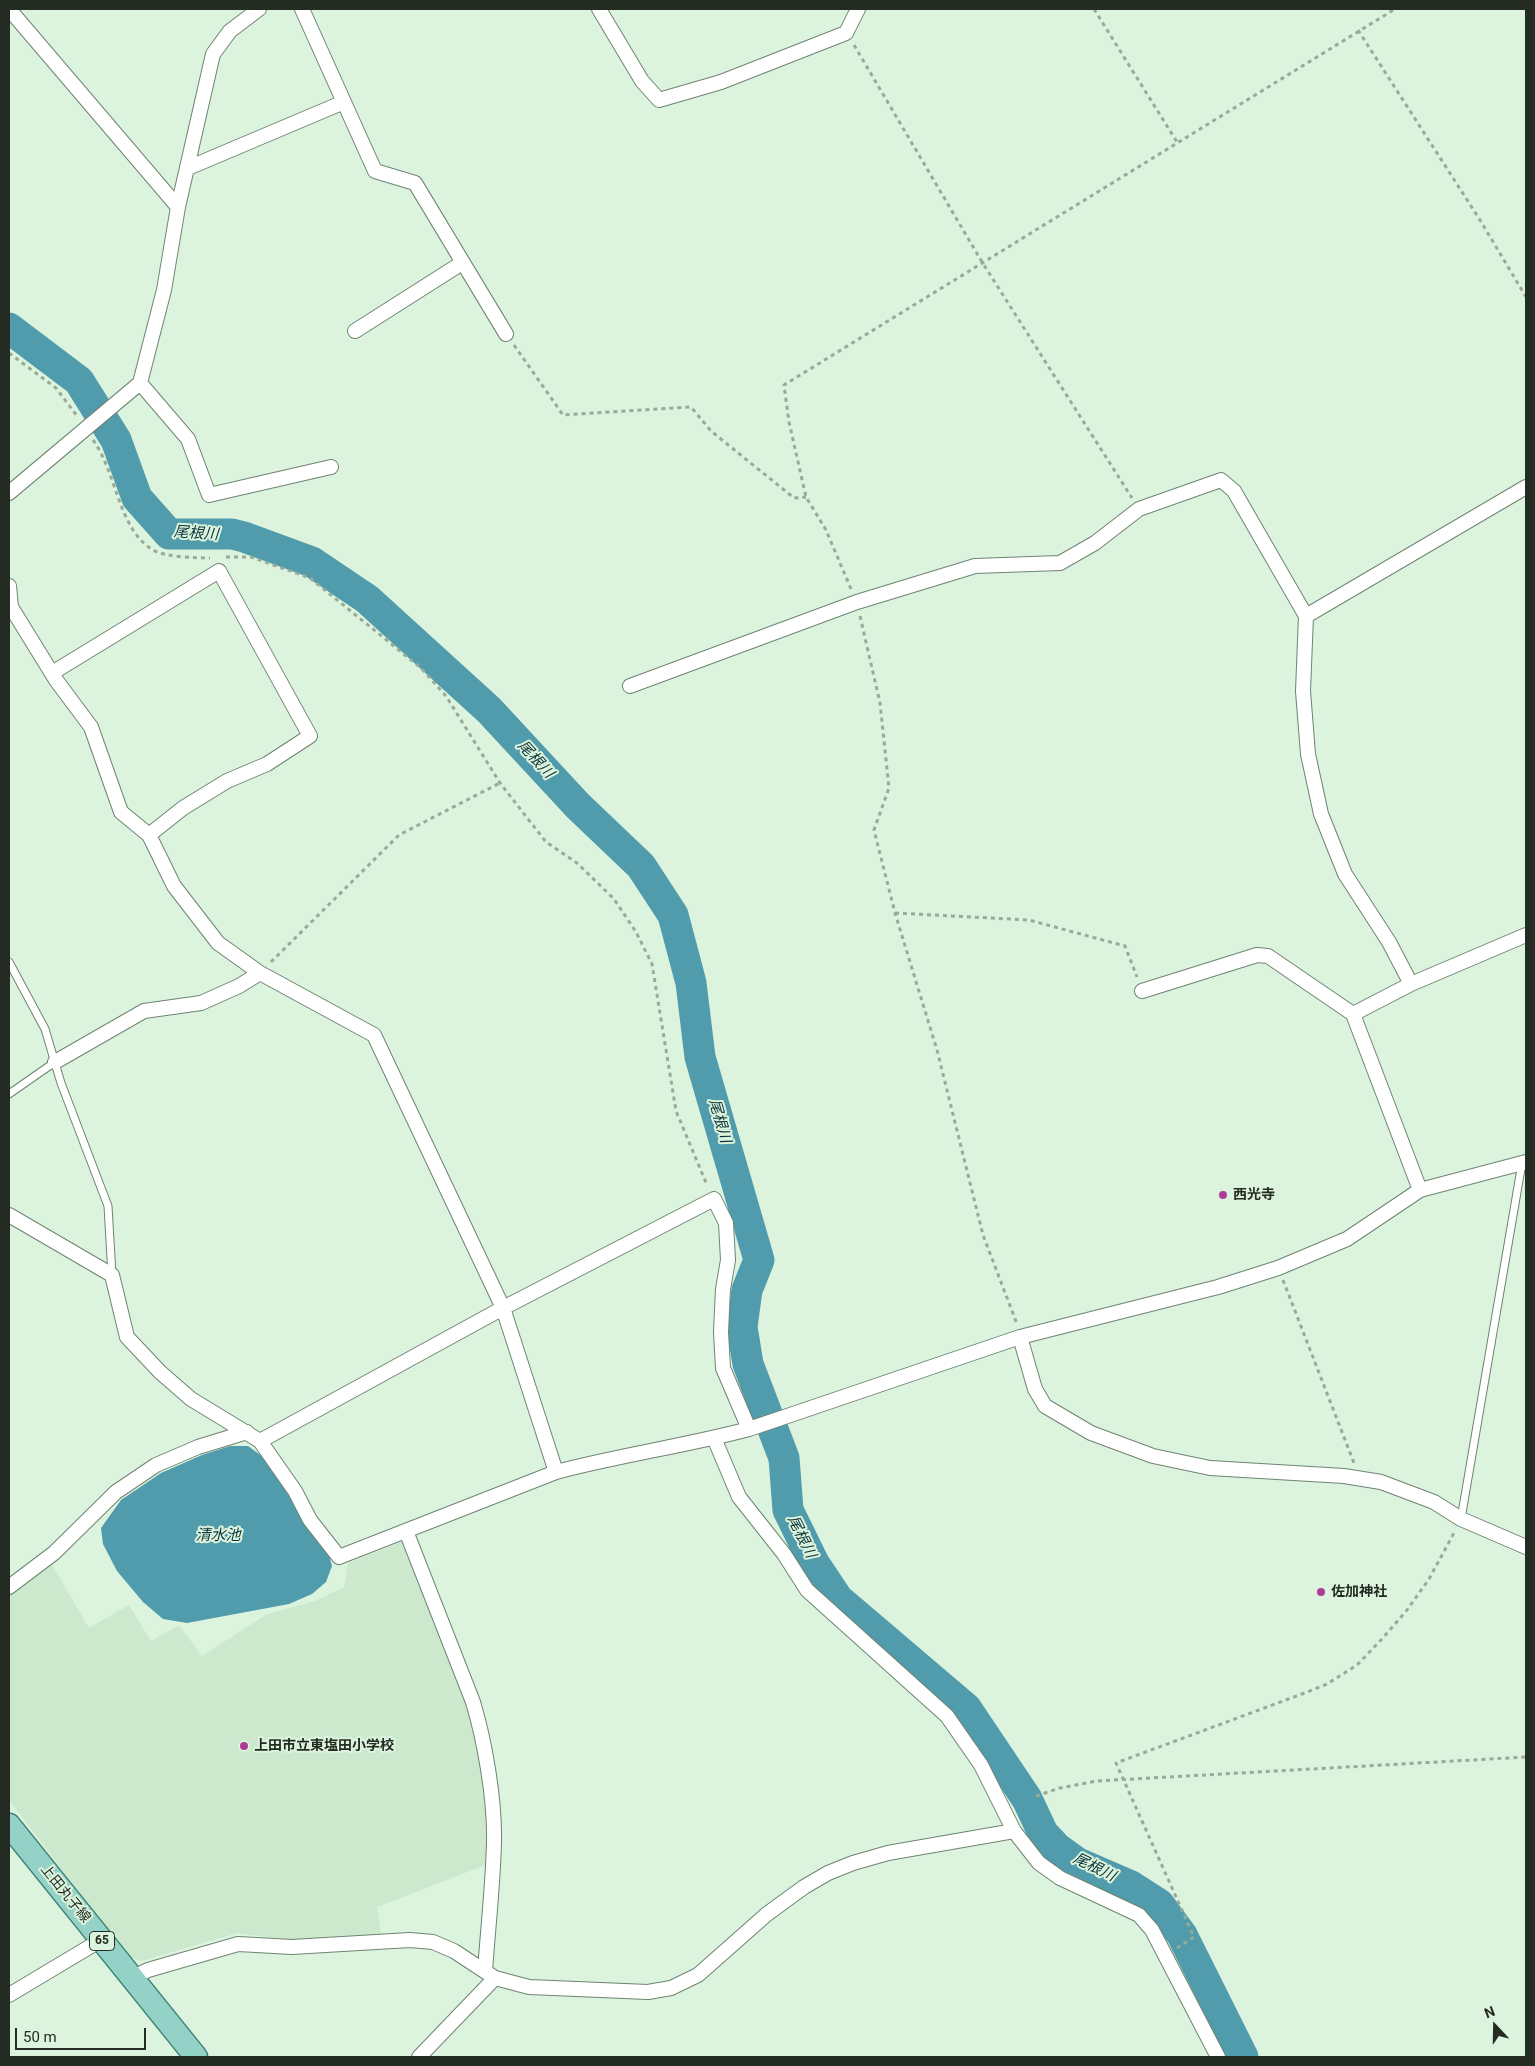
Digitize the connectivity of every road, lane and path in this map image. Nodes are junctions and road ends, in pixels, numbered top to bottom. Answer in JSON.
{"nodes":[{"id":1,"x":9,"y":9,"type":"edge"},
{"id":2,"x":259,"y":9,"type":"edge"},
{"id":3,"x":302,"y":9,"type":"edge"},
{"id":4,"x":599,"y":9,"type":"edge"},
{"id":5,"x":858,"y":9,"type":"edge"},
{"id":6,"x":1094,"y":9,"type":"edge"},
{"id":7,"x":1395,"y":9,"type":"edge"},
{"id":8,"x":1358,"y":30,"type":"junction"},
{"id":9,"x":846,"y":33,"type":"junction"},
{"id":10,"x":344,"y":102,"type":"junction"},
{"id":11,"x":1177,"y":142,"type":"junction"},
{"id":12,"x":188,"y":168,"type":"junction"},
{"id":13,"x":178,"y":207,"type":"junction"},
{"id":14,"x":982,"y":262,"type":"junction"},
{"id":15,"x":462,"y":263,"type":"junction"},
{"id":16,"x":1526,"y":297,"type":"edge"},
{"id":17,"x":355,"y":330,"type":"dead end"},
{"id":18,"x":506,"y":334,"type":"joint"},
{"id":19,"x":9,"y":353,"type":"edge"},
{"id":20,"x":140,"y":384,"type":"junction"},
{"id":21,"x":88,"y":427,"type":"junction"},
{"id":22,"x":331,"y":467,"type":"dead end"},
{"id":23,"x":1526,"y":488,"type":"edge"},
{"id":24,"x":9,"y":493,"type":"edge"},
{"id":25,"x":806,"y":497,"type":"junction"},
{"id":26,"x":1139,"y":509,"type":"junction"},
{"id":27,"x":213,"y":558,"type":"dead end"},
{"id":28,"x":222,"y":558,"type":"dead end"},
{"id":29,"x":9,"y":586,"type":"edge"},
{"id":30,"x":857,"y":602,"type":"junction"},
{"id":31,"x":1306,"y":616,"type":"junction"},
{"id":32,"x":52,"y":673,"type":"junction"},
{"id":33,"x":630,"y":686,"type":"dead end"},
{"id":34,"x":500,"y":783,"type":"junction"},
{"id":35,"x":149,"y":835,"type":"junction"},
{"id":36,"x":895,"y":913,"type":"junction"},
{"id":37,"x":1526,"y":935,"type":"edge"},
{"id":38,"x":9,"y":962,"type":"edge"},
{"id":39,"x":260,"y":973,"type":"junction"},
{"id":40,"x":1411,"y":984,"type":"junction"},
{"id":41,"x":1142,"y":991,"type":"joint"},
{"id":42,"x":1353,"y":1014,"type":"junction"},
{"id":43,"x":55,"y":1062,"type":"junction"},
{"id":44,"x":9,"y":1094,"type":"edge"},
{"id":45,"x":1524,"y":1162,"type":"edge"},
{"id":46,"x":1420,"y":1190,"type":"junction"},
{"id":47,"x":714,"y":1199,"type":"junction"},
{"id":48,"x":9,"y":1215,"type":"edge"},
{"id":49,"x":1278,"y":1268,"type":"junction"},
{"id":50,"x":112,"y":1275,"type":"junction"},
{"id":51,"x":503,"y":1308,"type":"junction"},
{"id":52,"x":1020,"y":1337,"type":"junction"},
{"id":53,"x":754,"y":1426,"type":"junction"},
{"id":54,"x":247,"y":1432,"type":"junction"},
{"id":55,"x":714,"y":1438,"type":"junction"},
{"id":56,"x":260,"y":1442,"type":"junction"},
{"id":57,"x":556,"y":1472,"type":"junction"},
{"id":58,"x":1360,"y":1479,"type":"junction"},
{"id":59,"x":1461,"y":1519,"type":"junction"},
{"id":60,"x":406,"y":1530,"type":"junction"},
{"id":61,"x":1526,"y":1547,"type":"edge"},
{"id":62,"x":9,"y":1587,"type":"edge"},
{"id":63,"x":1526,"y":1757,"type":"edge"},
{"id":64,"x":1124,"y":1780,"type":"junction"},
{"id":65,"x":1036,"y":1796,"type":"dead end"},
{"id":66,"x":9,"y":1825,"type":"edge"},
{"id":67,"x":1014,"y":1831,"type":"junction"},
{"id":68,"x":101,"y":1940,"type":"junction"},
{"id":69,"x":1166,"y":1955,"type":"junction"},
{"id":70,"x":490,"y":1974,"type":"junction"},
{"id":71,"x":132,"y":1978,"type":"junction"},
{"id":72,"x":9,"y":1995,"type":"edge"},
{"id":73,"x":196,"y":2057,"type":"edge"},
{"id":74,"x":419,"y":2057,"type":"edge"},
{"id":75,"x":1218,"y":2057,"type":"edge"}],
"edges":[{"from":1,"to":13,"type":"street"},
{"from":2,"to":12,"type":"street"},
{"from":3,"to":10,"type":"street"},
{"from":4,"to":9,"type":"street"},
{"from":5,"to":9,"type":"street"},
{"from":6,"to":11,"type":"path"},
{"from":7,"to":8,"type":"path"},
{"from":8,"to":11,"type":"path"},
{"from":8,"to":16,"type":"path"},
{"from":9,"to":14,"type":"path"},
{"from":10,"to":12,"type":"street"},
{"from":10,"to":15,"type":"street"},
{"from":11,"to":14,"type":"path"},
{"from":12,"to":13,"type":"street"},
{"from":13,"to":20,"type":"street"},
{"from":14,"to":25,"type":"path"},
{"from":14,"to":26,"type":"path"},
{"from":15,"to":17,"type":"street"},
{"from":15,"to":18,"type":"street"},
{"from":18,"to":25,"type":"path"},
{"from":19,"to":21,"type":"path"},
{"from":20,"to":21,"type":"street"},
{"from":20,"to":22,"type":"street"},
{"from":21,"to":24,"type":"street"},
{"from":21,"to":27,"type":"path"},
{"from":23,"to":31,"type":"street"},
{"from":25,"to":30,"type":"path"},
{"from":26,"to":30,"type":"street"},
{"from":26,"to":31,"type":"street"},
{"from":28,"to":34,"type":"path"},
{"from":29,"to":32,"type":"street"},
{"from":30,"to":33,"type":"street"},
{"from":30,"to":36,"type":"path"},
{"from":31,"to":40,"type":"street"},
{"from":32,"to":35,"type":"street"},
{"from":32,"to":35,"type":"street"},
{"from":34,"to":39,"type":"path"},
{"from":34,"to":47,"type":"path"},
{"from":35,"to":39,"type":"street"},
{"from":36,"to":41,"type":"path"},
{"from":36,"to":52,"type":"path"},
{"from":37,"to":40,"type":"street"},
{"from":38,"to":43,"type":"lane"},
{"from":39,"to":43,"type":"street"},
{"from":39,"to":51,"type":"street"},
{"from":40,"to":42,"type":"street"},
{"from":41,"to":42,"type":"street"},
{"from":42,"to":46,"type":"street"},
{"from":43,"to":44,"type":"lane"},
{"from":43,"to":50,"type":"lane"},
{"from":45,"to":46,"type":"street"},
{"from":45,"to":59,"type":"lane"},
{"from":46,"to":49,"type":"street"},
{"from":47,"to":51,"type":"street"},
{"from":47,"to":53,"type":"street"},
{"from":48,"to":50,"type":"street"},
{"from":49,"to":52,"type":"street"},
{"from":49,"to":58,"type":"path"},
{"from":50,"to":54,"type":"street"},
{"from":51,"to":56,"type":"street"},
{"from":51,"to":57,"type":"street"},
{"from":52,"to":53,"type":"street"},
{"from":52,"to":58,"type":"street"},
{"from":53,"to":55,"type":"street"},
{"from":54,"to":56,"type":"street"},
{"from":54,"to":62,"type":"street"},
{"from":55,"to":57,"type":"street"},
{"from":55,"to":67,"type":"street"},
{"from":56,"to":60,"type":"street"},
{"from":57,"to":60,"type":"street"},
{"from":58,"to":59,"type":"street"},
{"from":59,"to":61,"type":"street"},
{"from":59,"to":64,"type":"path"},
{"from":60,"to":70,"type":"street"},
{"from":63,"to":64,"type":"path"},
{"from":64,"to":65,"type":"path"},
{"from":64,"to":69,"type":"path"},
{"from":66,"to":68,"type":"main road","name":"上田丸子線","number":"65"},
{"from":67,"to":69,"type":"street"},
{"from":67,"to":70,"type":"street"},
{"from":68,"to":71,"type":"main road","name":"上田丸子線","number":"65"},
{"from":68,"to":72,"type":"street"},
{"from":69,"to":75,"type":"street"},
{"from":70,"to":71,"type":"street"},
{"from":70,"to":74,"type":"street"},
{"from":71,"to":73,"type":"main road","name":"上田丸子線","number":"65"}]}
